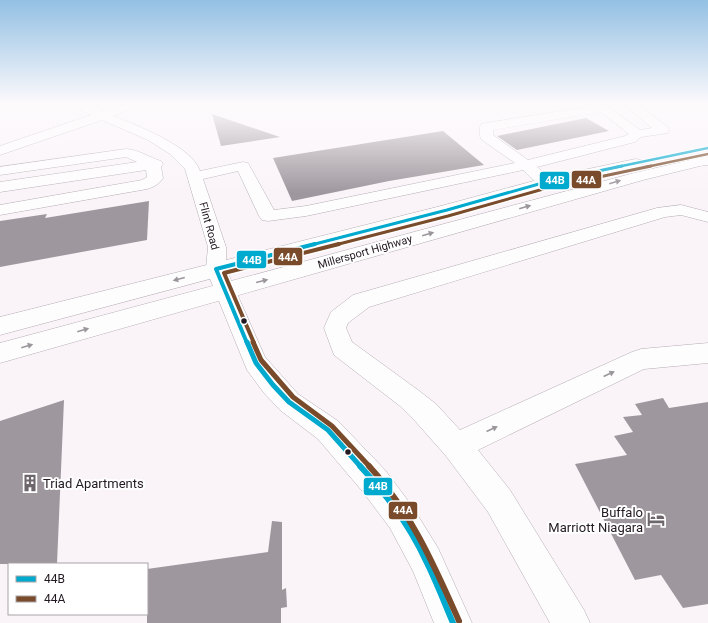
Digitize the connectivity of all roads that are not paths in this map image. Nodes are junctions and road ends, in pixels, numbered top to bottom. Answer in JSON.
{"nodes":[{"id":1,"x":49,"y":134,"type":"edge"},
{"id":2,"x":145,"y":134,"type":"edge"},
{"id":3,"x":487,"y":134,"type":"edge"},
{"id":4,"x":636,"y":134,"type":"edge"},
{"id":5,"x":708,"y":148,"type":"edge"},
{"id":6,"x":0,"y":151,"type":"edge"},
{"id":7,"x":182,"y":156,"type":"junction"},
{"id":8,"x":704,"y":161,"type":"edge"},
{"id":9,"x":526,"y":164,"type":"junction"},
{"id":10,"x":153,"y":165,"type":"junction"},
{"id":11,"x":0,"y":171,"type":"edge"},
{"id":12,"x":194,"y":177,"type":"junction"},
{"id":13,"x":546,"y":182,"type":"junction"},
{"id":14,"x":0,"y":187,"type":"edge"},
{"id":15,"x":0,"y":210,"type":"edge"},
{"id":16,"x":708,"y":217,"type":"edge"},
{"id":17,"x":216,"y":269,"type":"junction"},
{"id":18,"x":224,"y":290,"type":"junction"},
{"id":19,"x":0,"y":326,"type":"edge"},
{"id":20,"x":0,"y":353,"type":"edge"},
{"id":21,"x":708,"y":353,"type":"edge"},
{"id":22,"x":456,"y":446,"type":"junction"},
{"id":23,"x":453,"y":623,"type":"edge"},
{"id":24,"x":571,"y":623,"type":"edge"}],
"edges":[{"from":1,"to":6,"type":"main road"},
{"from":2,"to":7,"type":"main road","name":"Flint Road"},
{"from":3,"to":9,"type":"main road"},
{"from":4,"to":9,"type":"main road"},
{"from":5,"to":13,"type":"main road","name":"Millersport Highway"},
{"from":7,"to":10,"type":"main road"},
{"from":7,"to":12,"type":"main road","name":"Flint Road"},
{"from":18,"to":8,"type":"main road","name":"Millersport Highway","one_way":true},
{"from":9,"to":12,"type":"main road"},
{"from":9,"to":13,"type":"main road"},
{"from":10,"to":11,"type":"main road"},
{"from":10,"to":14,"type":"main road"},
{"from":10,"to":15,"type":"main road"},
{"from":12,"to":17,"type":"main road","name":"Flint Road"},
{"from":13,"to":17,"type":"main road","name":"Millersport Highway"},
{"from":16,"to":22,"type":"main road"},
{"from":17,"to":18,"type":"main road","name":"Flint Road"},
{"from":17,"to":19,"type":"main road","name":"Millersport Highway","one_way":true},
{"from":20,"to":18,"type":"main road","name":"Millersport Highway","one_way":true},
{"from":18,"to":23,"type":"main road","name":"Flint Road"},
{"from":22,"to":21,"type":"main road","one_way":true},
{"from":22,"to":24,"type":"main road"}]}
